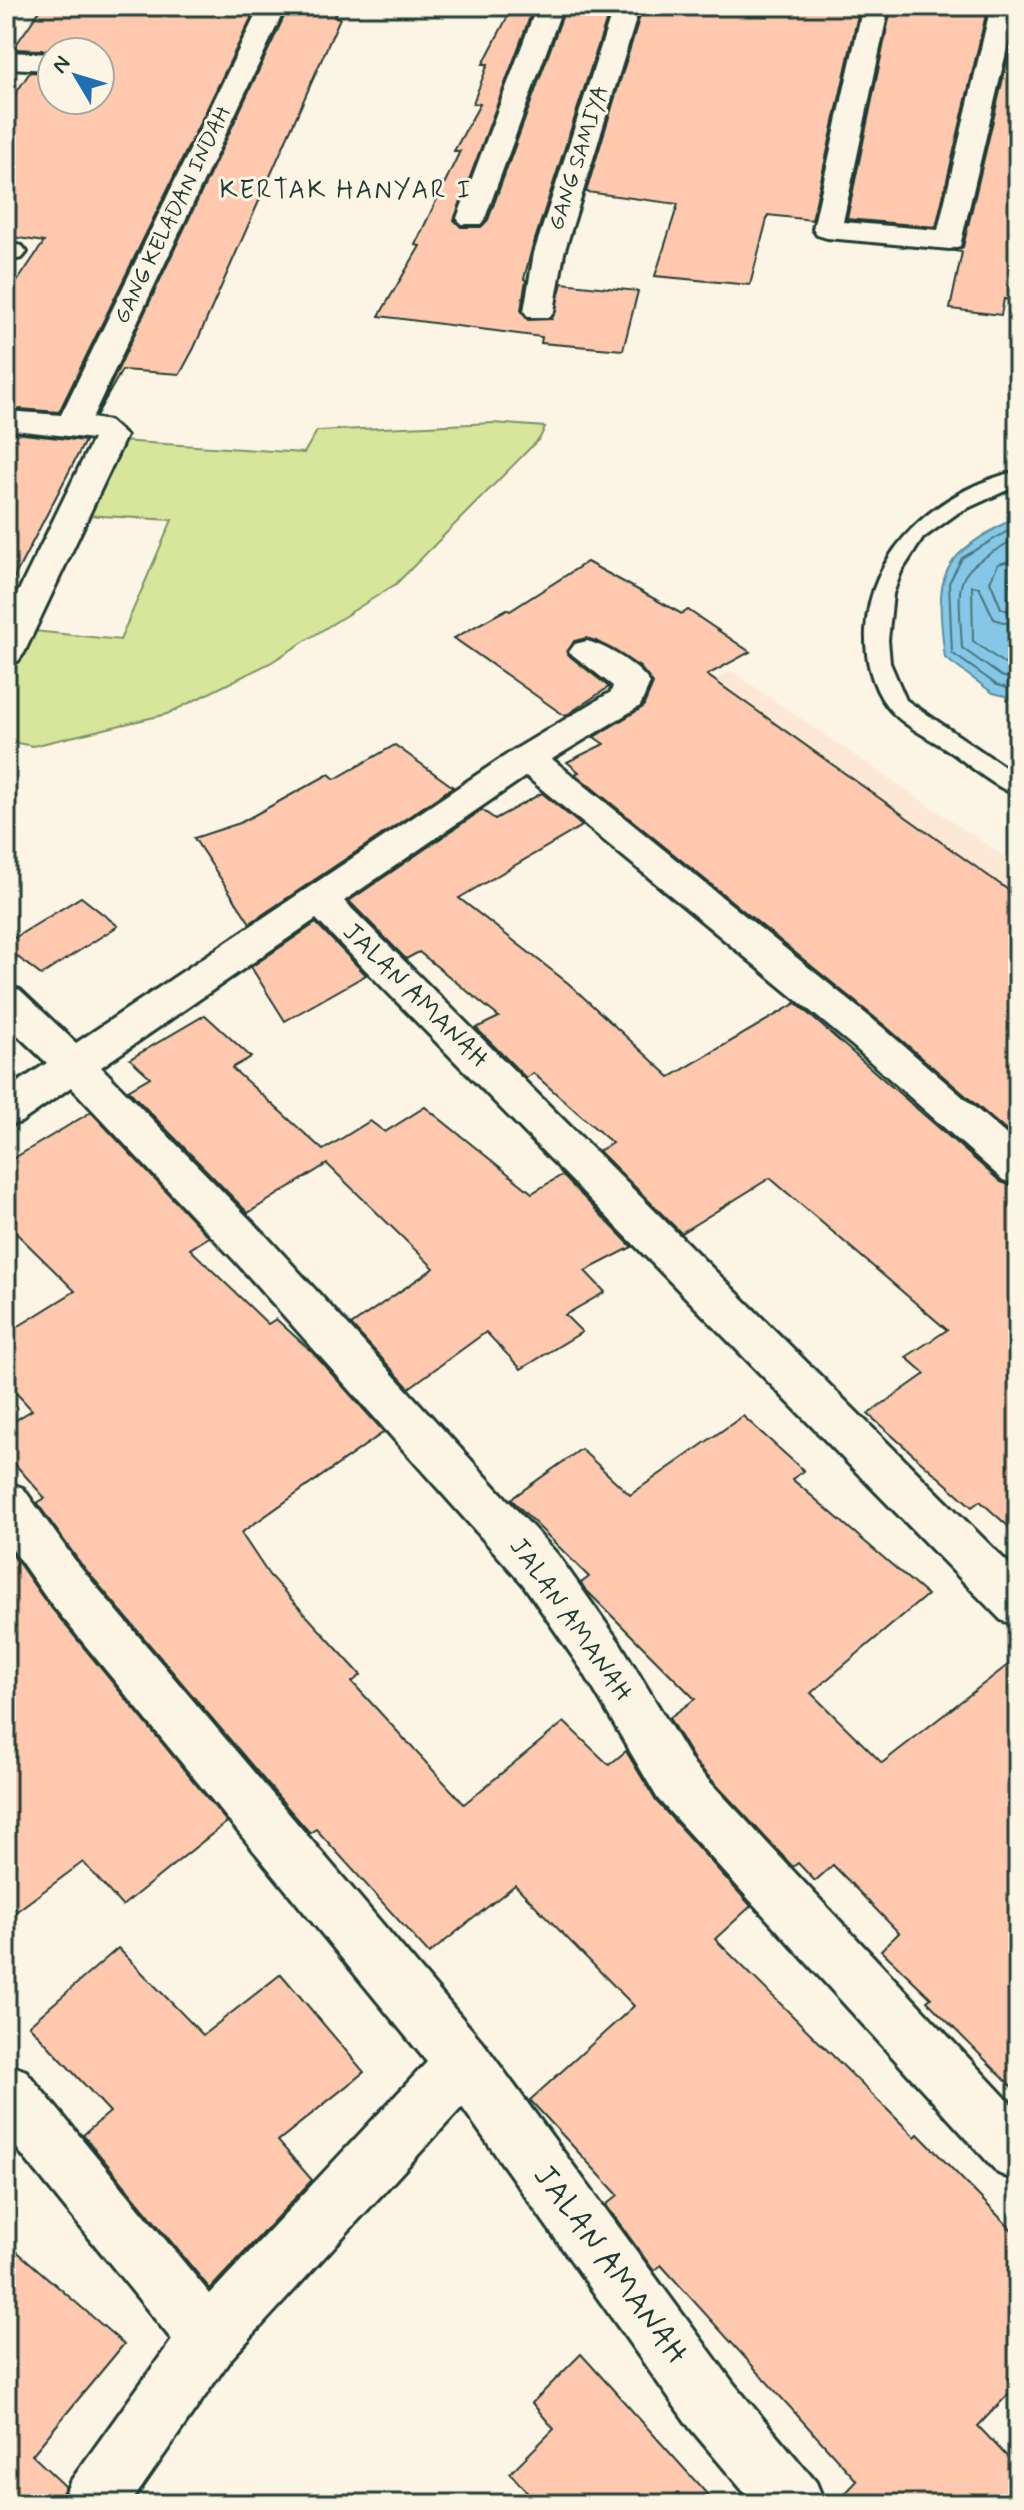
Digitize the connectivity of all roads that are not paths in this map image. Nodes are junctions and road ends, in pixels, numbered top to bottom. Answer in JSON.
{"nodes":[{"id":1,"x":273,"y":6,"type":"edge"},
{"id":2,"x":550,"y":6,"type":"edge"},
{"id":3,"x":627,"y":6,"type":"edge"},
{"id":4,"x":876,"y":6,"type":"edge"},
{"id":5,"x":1004,"y":6,"type":"edge"},
{"id":6,"x":6,"y":60,"type":"edge"},
{"id":7,"x":36,"y":61,"type":"edge"},
{"id":8,"x":471,"y":218,"type":"dead end"},
{"id":9,"x":539,"y":311,"type":"dead end"},
{"id":10,"x":6,"y":420,"type":"edge"},
{"id":11,"x":73,"y":424,"type":"junction"},
{"id":12,"x":1018,"y":477,"type":"edge"},
{"id":13,"x":587,"y":652,"type":"dead end"},
{"id":14,"x":6,"y":653,"type":"edge"},
{"id":15,"x":527,"y":758,"type":"junction"},
{"id":16,"x":1018,"y":787,"type":"edge"},
{"id":17,"x":318,"y":898,"type":"junction"},
{"id":18,"x":6,"y":1000,"type":"edge"},
{"id":19,"x":74,"y":1065,"type":"junction"},
{"id":20,"x":6,"y":1111,"type":"edge"},
{"id":21,"x":1018,"y":1169,"type":"edge"},
{"id":22,"x":6,"y":1502,"type":"edge"},
{"id":23,"x":1018,"y":1605,"type":"edge"},
{"id":24,"x":464,"y":2063,"type":"junction"},
{"id":25,"x":6,"y":2091,"type":"edge"},
{"id":26,"x":1018,"y":2153,"type":"edge"},
{"id":27,"x":209,"y":2339,"type":"junction"},
{"id":28,"x":92,"y":2504,"type":"edge"},
{"id":29,"x":794,"y":2504,"type":"edge"}],
"edges":[{"from":1,"to":11,"type":"street","name":"GANG KELADAN INDAH"},
{"from":2,"to":8,"type":"street"},
{"from":3,"to":9,"type":"street","name":"GANG SAMIYA"},
{"from":4,"to":5,"type":"street"},
{"from":6,"to":7,"type":"street"},
{"from":10,"to":11,"type":"street"},
{"from":11,"to":14,"type":"street"},
{"from":12,"to":16,"type":"lane"},
{"from":13,"to":15,"type":"street","name":"JALAN AMANAH"},
{"from":15,"to":17,"type":"street","name":"JALAN AMANAH"},
{"from":15,"to":21,"type":"street"},
{"from":17,"to":19,"type":"street","name":"JALAN AMANAH"},
{"from":17,"to":23,"type":"street","name":"JALAN AMANAH"},
{"from":18,"to":19,"type":"street","name":"JALAN AMANAH"},
{"from":19,"to":20,"type":"street","name":"JALAN AMANAH"},
{"from":19,"to":26,"type":"street","name":"JALAN AMANAH"},
{"from":22,"to":24,"type":"street","name":"JALAN AMANAH"},
{"from":24,"to":27,"type":"street"},
{"from":24,"to":29,"type":"street","name":"JALAN AMANAH"},
{"from":25,"to":27,"type":"street"},
{"from":27,"to":28,"type":"street"}]}
